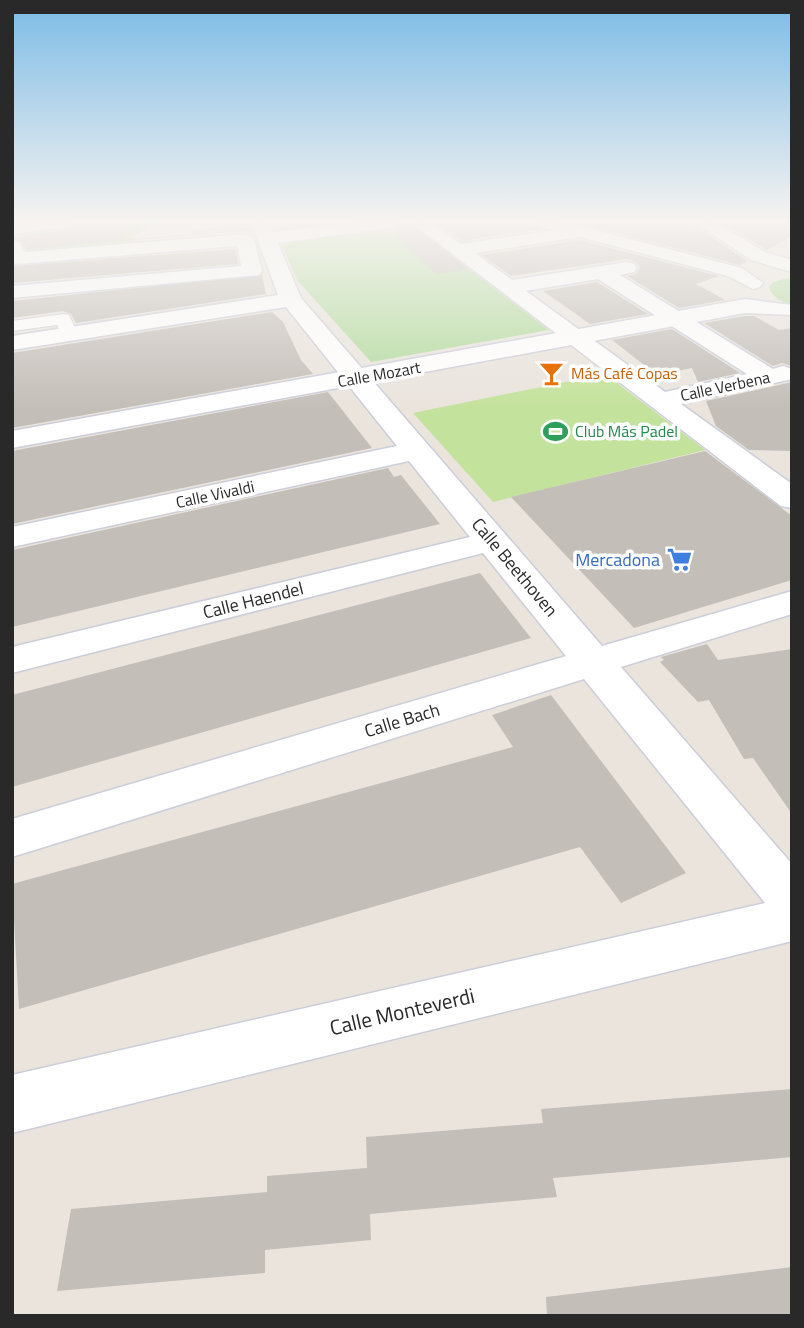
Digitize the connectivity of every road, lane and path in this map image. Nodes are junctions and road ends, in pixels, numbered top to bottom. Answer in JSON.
{"nodes":[{"id":1,"x":104,"y":284,"type":"edge"},
{"id":2,"x":283,"y":284,"type":"edge"},
{"id":3,"x":505,"y":284,"type":"edge"},
{"id":4,"x":528,"y":284,"type":"edge"},
{"id":5,"x":620,"y":284,"type":"edge"},
{"id":6,"x":753,"y":284,"type":"edge"},
{"id":7,"x":756,"y":284,"type":"edge"},
{"id":8,"x":509,"y":287,"type":"junction"},
{"id":9,"x":12,"y":292,"type":"edge"},
{"id":10,"x":291,"y":300,"type":"junction"},
{"id":11,"x":789,"y":311,"type":"edge"},
{"id":12,"x":676,"y":319,"type":"junction"},
{"id":13,"x":12,"y":326,"type":"edge"},
{"id":14,"x":69,"y":334,"type":"junction"},
{"id":15,"x":576,"y":338,"type":"junction"},
{"id":16,"x":12,"y":343,"type":"edge"},
{"id":17,"x":780,"y":374,"type":"edge"},
{"id":18,"x":356,"y":378,"type":"junction"},
{"id":19,"x":659,"y":401,"type":"junction"},
{"id":20,"x":12,"y":440,"type":"edge"},
{"id":21,"x":417,"y":451,"type":"junction"},
{"id":22,"x":792,"y":467,"type":"edge"},
{"id":23,"x":759,"y":475,"type":"junction"},
{"id":24,"x":792,"y":499,"type":"edge"},
{"id":25,"x":12,"y":537,"type":"edge"},
{"id":26,"x":493,"y":541,"type":"junction"},
{"id":27,"x":792,"y":602,"type":"edge"},
{"id":28,"x":12,"y":660,"type":"edge"},
{"id":29,"x":594,"y":663,"type":"junction"},
{"id":30,"x":12,"y":838,"type":"edge"},
{"id":31,"x":792,"y":900,"type":"edge"},
{"id":32,"x":792,"y":919,"type":"edge"},
{"id":33,"x":12,"y":1104,"type":"edge"}],
"edges":[{"from":1,"to":9,"type":"street"},
{"from":2,"to":10,"type":"street","name":"Calle Beethoven"},
{"from":3,"to":8,"type":"street"},
{"from":4,"to":8,"type":"street"},
{"from":5,"to":12,"type":"street"},
{"from":6,"to":12,"type":"street","name":"Calle Mozart"},
{"from":7,"to":11,"type":"street","name":"Calle Mozart"},
{"from":8,"to":15,"type":"street"},
{"from":10,"to":14,"type":"street"},
{"from":10,"to":18,"type":"street","name":"Calle Beethoven"},
{"from":12,"to":15,"type":"street","name":"Calle Mozart"},
{"from":12,"to":17,"type":"street"},
{"from":13,"to":14,"type":"street"},
{"from":14,"to":16,"type":"street"},
{"from":15,"to":18,"type":"street","name":"Calle Mozart"},
{"from":15,"to":19,"type":"street"},
{"from":17,"to":19,"type":"street","name":"Calle Verbena"},
{"from":18,"to":20,"type":"street","name":"Calle Mozart"},
{"from":18,"to":21,"type":"street","name":"Calle Beethoven"},
{"from":19,"to":23,"type":"street"},
{"from":21,"to":25,"type":"street","name":"Calle Vivaldi"},
{"from":21,"to":26,"type":"street","name":"Calle Beethoven"},
{"from":22,"to":23,"type":"street"},
{"from":23,"to":24,"type":"street"},
{"from":26,"to":28,"type":"street","name":"Calle Haendel"},
{"from":26,"to":29,"type":"street","name":"Calle Beethoven"},
{"from":27,"to":29,"type":"street","name":"Calle Bach"},
{"from":29,"to":30,"type":"street","name":"Calle Bach"},
{"from":29,"to":31,"type":"street","name":"Calle Beethoven"},
{"from":32,"to":33,"type":"street","name":"Calle Monteverdi"}]}
